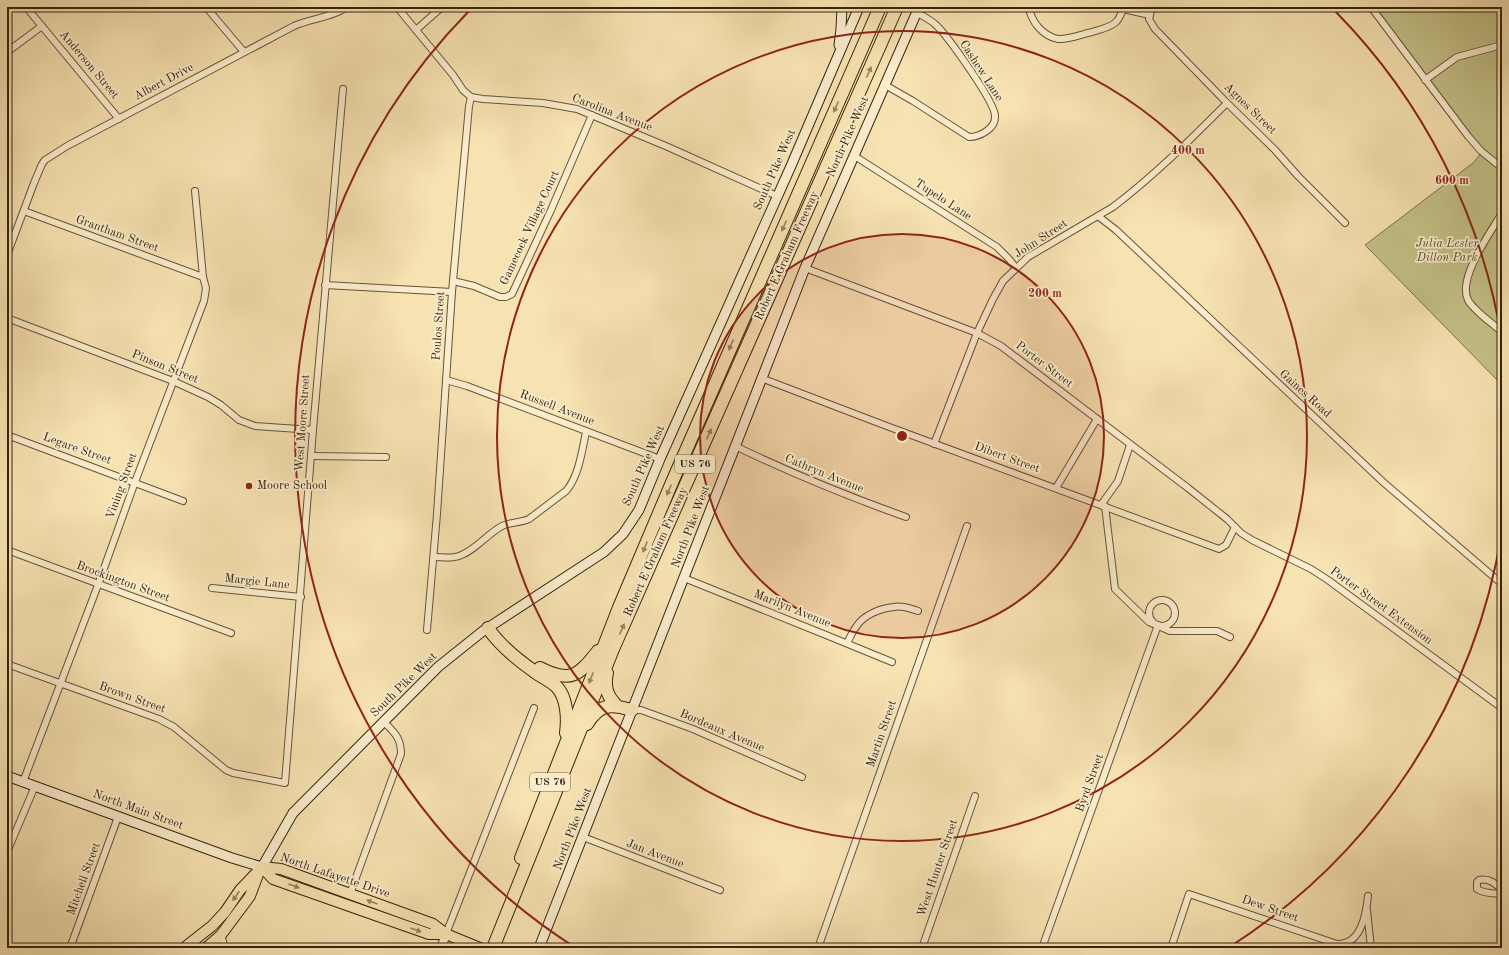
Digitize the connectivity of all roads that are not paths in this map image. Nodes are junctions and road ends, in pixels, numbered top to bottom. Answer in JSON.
{"nodes":[{"id":1,"x":26,"y":7,"type":"edge"},
{"id":2,"x":206,"y":7,"type":"edge"},
{"id":3,"x":348,"y":7,"type":"edge"},
{"id":4,"x":397,"y":7,"type":"edge"},
{"id":5,"x":442,"y":7,"type":"edge"},
{"id":6,"x":842,"y":7,"type":"edge"},
{"id":7,"x":859,"y":7,"type":"edge"},
{"id":8,"x":880,"y":7,"type":"edge"},
{"id":9,"x":897,"y":7,"type":"edge"},
{"id":10,"x":1029,"y":7,"type":"edge"},
{"id":11,"x":1154,"y":7,"type":"edge"},
{"id":12,"x":1371,"y":7,"type":"edge"},
{"id":13,"x":1124,"y":8,"type":"edge"},
{"id":14,"x":918,"y":10,"type":"edge"},
{"id":15,"x":1150,"y":15,"type":"junction"},
{"id":16,"x":42,"y":26,"type":"junction"},
{"id":17,"x":416,"y":30,"type":"junction"},
{"id":18,"x":1502,"y":45,"type":"edge"},
{"id":19,"x":7,"y":52,"type":"edge"},
{"id":20,"x":244,"y":52,"type":"junction"},
{"id":21,"x":835,"y":62,"type":"junction"},
{"id":22,"x":1425,"y":80,"type":"junction"},
{"id":23,"x":885,"y":85,"type":"junction"},
{"id":24,"x":342,"y":89,"type":"dead end"},
{"id":25,"x":471,"y":97,"type":"junction"},
{"id":26,"x":1227,"y":103,"type":"junction"},
{"id":27,"x":592,"y":115,"type":"junction"},
{"id":28,"x":119,"y":118,"type":"junction"},
{"id":29,"x":853,"y":155,"type":"junction"},
{"id":30,"x":1502,"y":168,"type":"edge"},
{"id":31,"x":195,"y":191,"type":"dead end"},
{"id":32,"x":777,"y":196,"type":"junction"},
{"id":33,"x":24,"y":211,"type":"junction"},
{"id":34,"x":1502,"y":213,"type":"edge"},
{"id":35,"x":1098,"y":216,"type":"junction"},
{"id":36,"x":1345,"y":224,"type":"dead end"},
{"id":37,"x":7,"y":255,"type":"edge"},
{"id":38,"x":805,"y":268,"type":"junction"},
{"id":39,"x":1016,"y":268,"type":"junction"},
{"id":40,"x":203,"y":277,"type":"junction"},
{"id":41,"x":453,"y":281,"type":"junction"},
{"id":42,"x":325,"y":285,"type":"junction"},
{"id":43,"x":452,"y":292,"type":"junction"},
{"id":44,"x":7,"y":318,"type":"edge"},
{"id":45,"x":1502,"y":332,"type":"edge"},
{"id":46,"x":977,"y":333,"type":"junction"},
{"id":47,"x":761,"y":378,"type":"junction"},
{"id":48,"x":446,"y":380,"type":"junction"},
{"id":49,"x":173,"y":381,"type":"junction"},
{"id":50,"x":1097,"y":419,"type":"junction"},
{"id":51,"x":313,"y":430,"type":"junction"},
{"id":52,"x":586,"y":432,"type":"junction"},
{"id":53,"x":7,"y":435,"type":"edge"},
{"id":54,"x":934,"y":444,"type":"junction"},
{"id":55,"x":1130,"y":445,"type":"junction"},
{"id":56,"x":735,"y":446,"type":"junction"},
{"id":57,"x":312,"y":456,"type":"junction"},
{"id":58,"x":386,"y":457,"type":"dead end"},
{"id":59,"x":660,"y":459,"type":"junction"},
{"id":60,"x":135,"y":482,"type":"junction"},
{"id":61,"x":1056,"y":488,"type":"junction"},
{"id":62,"x":183,"y":501,"type":"dead end"},
{"id":63,"x":1103,"y":506,"type":"junction"},
{"id":64,"x":906,"y":517,"type":"dead end"},
{"id":65,"x":967,"y":526,"type":"dead end"},
{"id":66,"x":1235,"y":527,"type":"junction"},
{"id":67,"x":1241,"y":532,"type":"joint"},
{"id":68,"x":7,"y":550,"type":"edge"},
{"id":69,"x":434,"y":557,"type":"junction"},
{"id":70,"x":684,"y":578,"type":"junction"},
{"id":71,"x":1502,"y":584,"type":"edge"},
{"id":72,"x":98,"y":585,"type":"junction"},
{"id":73,"x":212,"y":588,"type":"dead end"},
{"id":74,"x":301,"y":597,"type":"junction"},
{"id":75,"x":918,"y":611,"type":"dead end"},
{"id":76,"x":1158,"y":625,"type":"junction"},
{"id":77,"x":488,"y":628,"type":"junction"},
{"id":78,"x":427,"y":630,"type":"dead end"},
{"id":79,"x":231,"y":633,"type":"dead end"},
{"id":80,"x":1230,"y":637,"type":"dead end"},
{"id":81,"x":846,"y":643,"type":"junction"},
{"id":82,"x":609,"y":645,"type":"junction"},
{"id":83,"x":514,"y":655,"type":"junction"},
{"id":84,"x":892,"y":662,"type":"dead end"},
{"id":85,"x":7,"y":664,"type":"edge"},
{"id":86,"x":61,"y":684,"type":"junction"},
{"id":87,"x":617,"y":706,"type":"junction"},
{"id":88,"x":534,"y":708,"type":"dead end"},
{"id":89,"x":1502,"y":708,"type":"edge"},
{"id":90,"x":632,"y":710,"type":"junction"},
{"id":91,"x":384,"y":722,"type":"junction"},
{"id":92,"x":567,"y":752,"type":"junction"},
{"id":93,"x":7,"y":776,"type":"edge"},
{"id":94,"x":802,"y":776,"type":"dead end"},
{"id":95,"x":23,"y":782,"type":"junction"},
{"id":96,"x":285,"y":783,"type":"joint"},
{"id":97,"x":35,"y":786,"type":"junction"},
{"id":98,"x":975,"y":796,"type":"dead end"},
{"id":99,"x":118,"y":817,"type":"junction"},
{"id":100,"x":583,"y":837,"type":"junction"},
{"id":101,"x":7,"y":852,"type":"edge"},
{"id":102,"x":262,"y":867,"type":"junction"},
{"id":103,"x":720,"y":890,"type":"dead end"},
{"id":104,"x":1502,"y":890,"type":"edge"},
{"id":105,"x":350,"y":894,"type":"junction"},
{"id":106,"x":1502,"y":894,"type":"edge"},
{"id":107,"x":1368,"y":896,"type":"dead end"},
{"id":108,"x":1367,"y":907,"type":"junction"},
{"id":109,"x":499,"y":924,"type":"junction"},
{"id":110,"x":446,"y":934,"type":"junction"},
{"id":111,"x":221,"y":935,"type":"junction"},
{"id":112,"x":70,"y":948,"type":"edge"},
{"id":113,"x":184,"y":948,"type":"edge"},
{"id":114,"x":206,"y":948,"type":"edge"},
{"id":115,"x":225,"y":948,"type":"edge"},
{"id":116,"x":441,"y":948,"type":"edge"},
{"id":117,"x":480,"y":948,"type":"edge"},
{"id":118,"x":485,"y":948,"type":"edge"},
{"id":119,"x":493,"y":948,"type":"edge"},
{"id":120,"x":539,"y":948,"type":"edge"},
{"id":121,"x":818,"y":948,"type":"edge"},
{"id":122,"x":922,"y":948,"type":"edge"},
{"id":123,"x":1042,"y":948,"type":"edge"},
{"id":124,"x":1171,"y":948,"type":"edge"},
{"id":125,"x":1371,"y":948,"type":"edge"}],
"edges":[{"from":1,"to":16,"type":"street","name":"Anderson Street"},
{"from":2,"to":20,"type":"street"},
{"from":3,"to":20,"type":"street","name":"Albert Drive"},
{"from":4,"to":17,"type":"street"},
{"from":5,"to":17,"type":"street"},
{"from":6,"to":21,"type":"main road"},
{"from":7,"to":21,"type":"main road"},
{"from":8,"to":82,"type":"highway","name":"Robert E Graham Freeway","number":"US 76","one_way":true},
{"from":82,"to":9,"type":"highway","name":"Robert E Graham Freeway","number":"US 76","one_way":true},
{"from":10,"to":13,"type":"street"},
{"from":11,"to":15,"type":"street"},
{"from":12,"to":22,"type":"street"},
{"from":13,"to":15,"type":"street"},
{"from":14,"to":23,"type":"main road","name":"North Pike West"},
{"from":14,"to":23,"type":"street","name":"Cashew Lane"},
{"from":15,"to":26,"type":"street","name":"Agnes Street"},
{"from":16,"to":19,"type":"street"},
{"from":16,"to":28,"type":"street","name":"Anderson Street"},
{"from":17,"to":25,"type":"street"},
{"from":18,"to":22,"type":"street"},
{"from":20,"to":28,"type":"street","name":"Albert Drive"},
{"from":21,"to":32,"type":"main road","name":"South Pike West"},
{"from":22,"to":30,"type":"street"},
{"from":23,"to":29,"type":"main road","name":"North Pike West"},
{"from":24,"to":42,"type":"street","name":"West Moore Street"},
{"from":25,"to":27,"type":"street","name":"Carolina Avenue"},
{"from":25,"to":41,"type":"street","name":"Poulos Street"},
{"from":26,"to":35,"type":"street","name":"John Street"},
{"from":26,"to":36,"type":"street","name":"Agnes Street"},
{"from":27,"to":32,"type":"street","name":"Carolina Avenue"},
{"from":27,"to":41,"type":"street","name":"Gamecock Village Court"},
{"from":28,"to":33,"type":"street","name":"Albert Drive"},
{"from":29,"to":38,"type":"main road","name":"North Pike West"},
{"from":29,"to":39,"type":"street","name":"Tupelo Lane"},
{"from":31,"to":40,"type":"street","name":"Vining Street"},
{"from":32,"to":59,"type":"main road","name":"South Pike West"},
{"from":33,"to":37,"type":"street","name":"Albert Drive"},
{"from":33,"to":40,"type":"street","name":"Grantham Street"},
{"from":34,"to":45,"type":"street"},
{"from":35,"to":39,"type":"street","name":"John Street"},
{"from":35,"to":71,"type":"street","name":"Gaines Road"},
{"from":38,"to":46,"type":"street","name":"Porter Street"},
{"from":38,"to":47,"type":"main road","name":"North Pike West"},
{"from":39,"to":46,"type":"street","name":"John Street"},
{"from":40,"to":49,"type":"street","name":"Vining Street"},
{"from":41,"to":43,"type":"street","name":"Poulos Street"},
{"from":42,"to":43,"type":"street"},
{"from":42,"to":51,"type":"street","name":"West Moore Street"},
{"from":43,"to":48,"type":"street","name":"Poulos Street"},
{"from":44,"to":49,"type":"street","name":"Pinson Street"},
{"from":46,"to":50,"type":"street","name":"Porter Street"},
{"from":46,"to":54,"type":"street","name":"John Street"},
{"from":47,"to":54,"type":"street","name":"Dibert Street"},
{"from":47,"to":56,"type":"main road","name":"North Pike West"},
{"from":48,"to":52,"type":"street","name":"Russell Avenue"},
{"from":48,"to":69,"type":"street","name":"Poulos Street"},
{"from":49,"to":51,"type":"street","name":"Pinson Street"},
{"from":49,"to":60,"type":"street","name":"Vining Street"},
{"from":50,"to":55,"type":"street","name":"Porter Street"},
{"from":50,"to":61,"type":"street"},
{"from":51,"to":57,"type":"street","name":"West Moore Street"},
{"from":52,"to":59,"type":"street","name":"Russell Avenue"},
{"from":52,"to":69,"type":"street"},
{"from":53,"to":60,"type":"street","name":"Legare Street"},
{"from":54,"to":61,"type":"street","name":"Dibert Street"},
{"from":55,"to":63,"type":"street"},
{"from":55,"to":66,"type":"street","name":"Porter Street"},
{"from":56,"to":64,"type":"street","name":"Cathryn Avenue"},
{"from":56,"to":70,"type":"main road","name":"North Pike West"},
{"from":57,"to":58,"type":"street"},
{"from":57,"to":74,"type":"street","name":"West Moore Street"},
{"from":59,"to":77,"type":"main road","name":"South Pike West"},
{"from":60,"to":62,"type":"street","name":"Legare Street"},
{"from":60,"to":72,"type":"street","name":"Vining Street"},
{"from":61,"to":63,"type":"street","name":"Dibert Street"},
{"from":63,"to":66,"type":"street","name":"Dibert Street"},
{"from":63,"to":76,"type":"street"},
{"from":65,"to":121,"type":"street","name":"Martin Street"},
{"from":66,"to":67,"type":"street","name":"Porter Street"},
{"from":67,"to":89,"type":"street","name":"Porter Street Extension"},
{"from":68,"to":72,"type":"street","name":"Brockington Street"},
{"from":69,"to":78,"type":"street","name":"Poulos Street"},
{"from":70,"to":81,"type":"street","name":"Marilyn Avenue"},
{"from":70,"to":90,"type":"main road","name":"North Pike West"},
{"from":72,"to":79,"type":"street","name":"Brockington Street"},
{"from":72,"to":86,"type":"street","name":"Vining Street"},
{"from":73,"to":74,"type":"street","name":"Margie Lane"},
{"from":74,"to":96,"type":"street","name":"West Moore Street"},
{"from":75,"to":81,"type":"street"},
{"from":76,"to":76,"type":"street"},
{"from":76,"to":80,"type":"street"},
{"from":76,"to":123,"type":"street","name":"Byrd Street"},
{"from":77,"to":83,"type":"highway"},
{"from":77,"to":91,"type":"main road","name":"South Pike West"},
{"from":81,"to":84,"type":"street","name":"Marilyn Avenue"},
{"from":82,"to":83,"type":"highway"},
{"from":82,"to":87,"type":"highway"},
{"from":82,"to":92,"type":"highway","name":"Robert E Graham Freeway","number":"US 76"},
{"from":83,"to":92,"type":"highway"},
{"from":85,"to":86,"type":"street","name":"Brown Street"},
{"from":86,"to":95,"type":"street","name":"Vining Street"},
{"from":86,"to":96,"type":"street","name":"Brown Street"},
{"from":87,"to":90,"type":"highway"},
{"from":87,"to":92,"type":"highway"},
{"from":88,"to":110,"type":"street"},
{"from":90,"to":94,"type":"street","name":"Bordeaux Avenue"},
{"from":90,"to":100,"type":"main road","name":"North Pike West"},
{"from":91,"to":102,"type":"main road","name":"South Pike West"},
{"from":91,"to":105,"type":"street"},
{"from":92,"to":109,"type":"highway","name":"Robert E Graham Freeway","number":"US 76"},
{"from":93,"to":95,"type":"main road","name":"North Main Street"},
{"from":95,"to":97,"type":"main road","name":"North Main Street"},
{"from":97,"to":99,"type":"main road","name":"North Main Street"},
{"from":97,"to":101,"type":"street"},
{"from":98,"to":122,"type":"street","name":"West Hunter Street"},
{"from":99,"to":102,"type":"main road","name":"North Main Street"},
{"from":99,"to":112,"type":"street","name":"Mitchell Street"},
{"from":100,"to":103,"type":"street","name":"Jan Avenue"},
{"from":100,"to":120,"type":"main road","name":"North Pike West"},
{"from":102,"to":105,"type":"main road","name":"North Lafayette Drive"},
{"from":102,"to":110,"type":"main road","one_way":true},
{"from":102,"to":111,"type":"main road","name":"North Lafayette Drive"},
{"from":102,"to":113,"type":"main road","one_way":true},
{"from":104,"to":106,"type":"street"},
{"from":110,"to":105,"type":"main road","name":"North Lafayette Drive","one_way":true},
{"from":107,"to":108,"type":"street","name":"Dew Street"},
{"from":108,"to":124,"type":"street","name":"Dew Street"},
{"from":108,"to":125,"type":"street"},
{"from":109,"to":118,"type":"highway","name":"Robert E Graham Freeway","number":"US 76"},
{"from":109,"to":119,"type":"highway","name":"Robert E Graham Freeway","number":"US 76"},
{"from":110,"to":116,"type":"street"},
{"from":110,"to":117,"type":"main road"},
{"from":111,"to":114,"type":"main road","name":"North Lafayette Drive"},
{"from":111,"to":115,"type":"street"}]}
